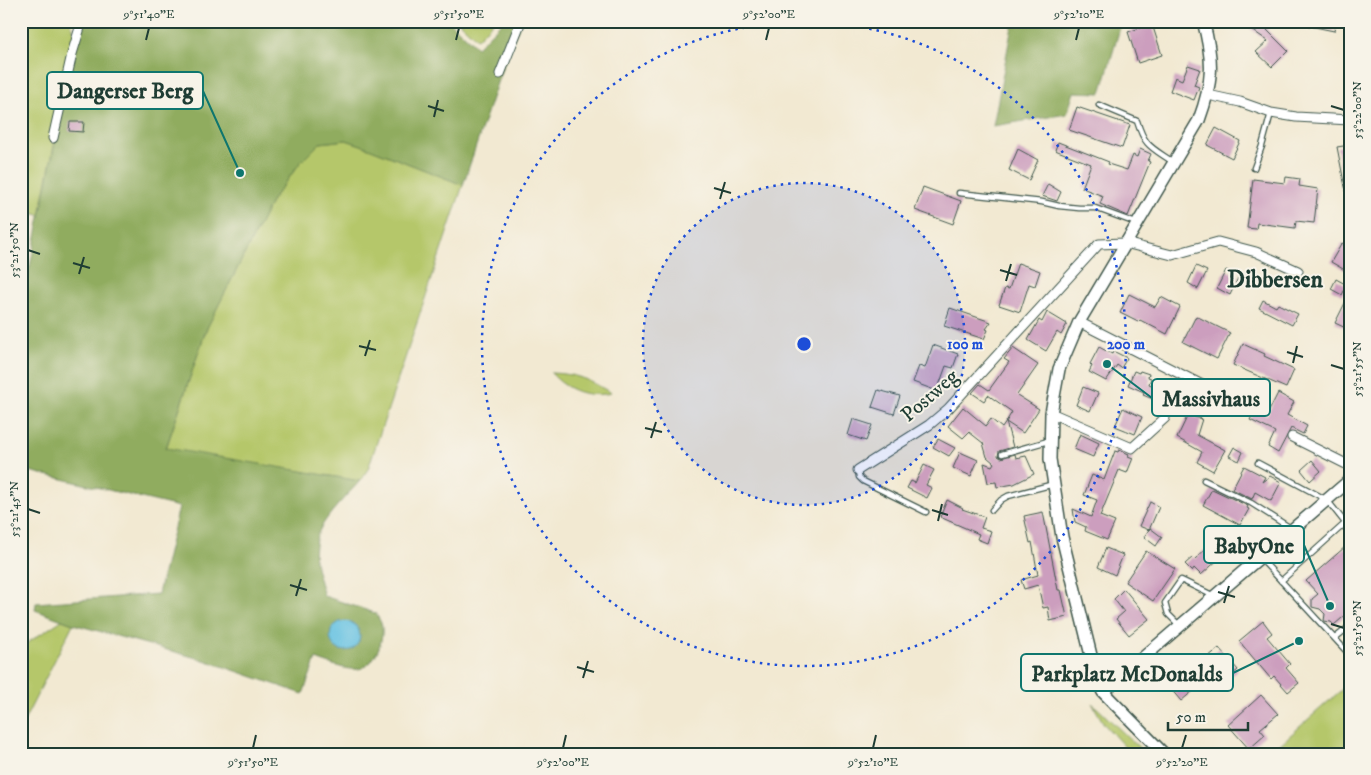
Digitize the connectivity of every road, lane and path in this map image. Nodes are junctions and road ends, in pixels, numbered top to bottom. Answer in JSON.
{"nodes":[{"id":1,"x":82,"y":21,"type":"edge"},
{"id":2,"x":521,"y":21,"type":"edge"},
{"id":3,"x":1203,"y":21,"type":"edge"},
{"id":4,"x":500,"y":74,"type":"dead end"},
{"id":5,"x":1208,"y":95,"type":"junction"},
{"id":6,"x":1099,"y":105,"type":"dead end"},
{"id":7,"x":1270,"y":113,"type":"junction"},
{"id":8,"x":1350,"y":120,"type":"edge"},
{"id":9,"x":53,"y":138,"type":"dead end"},
{"id":10,"x":1174,"y":162,"type":"junction"},
{"id":11,"x":1254,"y":168,"type":"dead end"},
{"id":12,"x":959,"y":193,"type":"dead end"},
{"id":13,"x":1137,"y":224,"type":"junction"},
{"id":14,"x":1125,"y":243,"type":"junction"},
{"id":15,"x":1298,"y":272,"type":"dead end"},
{"id":16,"x":1079,"y":322,"type":"junction"},
{"id":17,"x":1204,"y":386,"type":"dead end"},
{"id":18,"x":1050,"y":413,"type":"junction"},
{"id":19,"x":1165,"y":418,"type":"dead end"},
{"id":20,"x":1292,"y":437,"type":"dead end"},
{"id":21,"x":1050,"y":440,"type":"junction"},
{"id":22,"x":1002,"y":454,"type":"dead end"},
{"id":23,"x":1258,"y":463,"type":"dead end"},
{"id":24,"x":1350,"y":466,"type":"edge"},
{"id":25,"x":858,"y":470,"type":"joint"},
{"id":26,"x":1204,"y":480,"type":"dead end"},
{"id":27,"x":1350,"y":480,"type":"edge"},
{"id":28,"x":1054,"y":484,"type":"junction"},
{"id":29,"x":1326,"y":500,"type":"junction"},
{"id":30,"x":992,"y":510,"type":"dead end"},
{"id":31,"x":926,"y":512,"type":"dead end"},
{"id":32,"x":1350,"y":519,"type":"edge"},
{"id":33,"x":1345,"y":523,"type":"junction"},
{"id":34,"x":1350,"y":529,"type":"edge"},
{"id":35,"x":1292,"y":530,"type":"junction"},
{"id":36,"x":1260,"y":558,"type":"junction"},
{"id":37,"x":1281,"y":581,"type":"junction"},
{"id":38,"x":1215,"y":597,"type":"junction"},
{"id":39,"x":1350,"y":626,"type":"edge"},
{"id":40,"x":1181,"y":627,"type":"junction"},
{"id":41,"x":1335,"y":638,"type":"junction"},
{"id":42,"x":1350,"y":654,"type":"edge"},
{"id":43,"x":1104,"y":692,"type":"junction"},
{"id":44,"x":1164,"y":754,"type":"edge"}],
"edges":[{"from":1,"to":9,"type":"street"},
{"from":2,"to":4,"type":"street"},
{"from":3,"to":5,"type":"street"},
{"from":5,"to":7,"type":"street"},
{"from":5,"to":10,"type":"street"},
{"from":6,"to":10,"type":"lane"},
{"from":7,"to":8,"type":"street"},
{"from":7,"to":11,"type":"lane"},
{"from":10,"to":13,"type":"street"},
{"from":12,"to":13,"type":"lane"},
{"from":13,"to":14,"type":"street"},
{"from":14,"to":15,"type":"street","name":"Postweg"},
{"from":14,"to":16,"type":"street"},
{"from":14,"to":25,"type":"street","name":"Postweg"},
{"from":16,"to":17,"type":"street"},
{"from":16,"to":18,"type":"street"},
{"from":18,"to":19,"type":"street"},
{"from":18,"to":21,"type":"street"},
{"from":20,"to":24,"type":"street"},
{"from":21,"to":22,"type":"lane"},
{"from":21,"to":28,"type":"street"},
{"from":23,"to":29,"type":"lane"},
{"from":25,"to":31,"type":"lane"},
{"from":26,"to":35,"type":"lane"},
{"from":27,"to":29,"type":"street"},
{"from":28,"to":30,"type":"lane"},
{"from":28,"to":43,"type":"street"},
{"from":29,"to":33,"type":"lane"},
{"from":29,"to":35,"type":"street"},
{"from":32,"to":33,"type":"lane"},
{"from":33,"to":34,"type":"lane"},
{"from":33,"to":37,"type":"lane"},
{"from":35,"to":36,"type":"street"},
{"from":36,"to":37,"type":"lane"},
{"from":36,"to":38,"type":"street"},
{"from":37,"to":41,"type":"lane"},
{"from":38,"to":40,"type":"street"},
{"from":38,"to":40,"type":"lane"},
{"from":39,"to":41,"type":"lane"},
{"from":40,"to":43,"type":"street"},
{"from":41,"to":42,"type":"lane"},
{"from":43,"to":44,"type":"street"}]}
